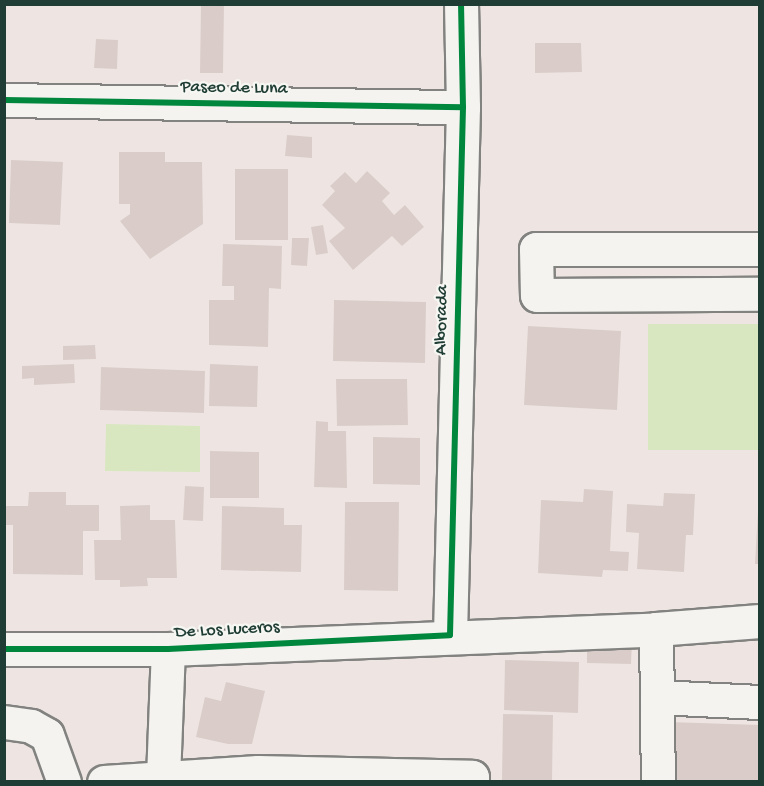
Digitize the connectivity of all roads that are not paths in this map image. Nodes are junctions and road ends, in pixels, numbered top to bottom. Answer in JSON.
{"nodes":[{"id":1,"x":461,"y":4,"type":"edge"},
{"id":2,"x":4,"y":100,"type":"edge"},
{"id":3,"x":463,"y":107,"type":"junction"},
{"id":4,"x":759,"y":249,"type":"edge"},
{"id":5,"x":759,"y":294,"type":"edge"},
{"id":6,"x":759,"y":621,"type":"edge"},
{"id":7,"x":656,"y":629,"type":"junction"},
{"id":8,"x":450,"y":635,"type":"junction"},
{"id":9,"x":4,"y":648,"type":"edge"},
{"id":10,"x":168,"y":650,"type":"junction"},
{"id":11,"x":657,"y":697,"type":"junction"},
{"id":12,"x":759,"y":702,"type":"edge"},
{"id":13,"x":4,"y":722,"type":"edge"},
{"id":14,"x":258,"y":777,"type":"edge"},
{"id":15,"x":163,"y":778,"type":"junction"},
{"id":16,"x":64,"y":782,"type":"edge"},
{"id":17,"x":104,"y":782,"type":"edge"},
{"id":18,"x":472,"y":782,"type":"edge"},
{"id":19,"x":658,"y":782,"type":"edge"}],
"edges":[{"from":1,"to":3,"type":"street","name":"Alborada"},
{"from":2,"to":3,"type":"street","name":"Paseo de Luna"},
{"from":3,"to":8,"type":"street","name":"Alborada"},
{"from":4,"to":5,"type":"street"},
{"from":6,"to":7,"type":"street","name":"De Los Luceros"},
{"from":7,"to":8,"type":"street","name":"De Los Luceros"},
{"from":7,"to":11,"type":"street"},
{"from":8,"to":10,"type":"street","name":"De Los Luceros"},
{"from":9,"to":10,"type":"street","name":"De Los Luceros"},
{"from":10,"to":15,"type":"street"},
{"from":11,"to":12,"type":"street"},
{"from":11,"to":19,"type":"street"},
{"from":13,"to":16,"type":"street"},
{"from":14,"to":15,"type":"street"},
{"from":14,"to":18,"type":"street"},
{"from":15,"to":17,"type":"street"}]}
